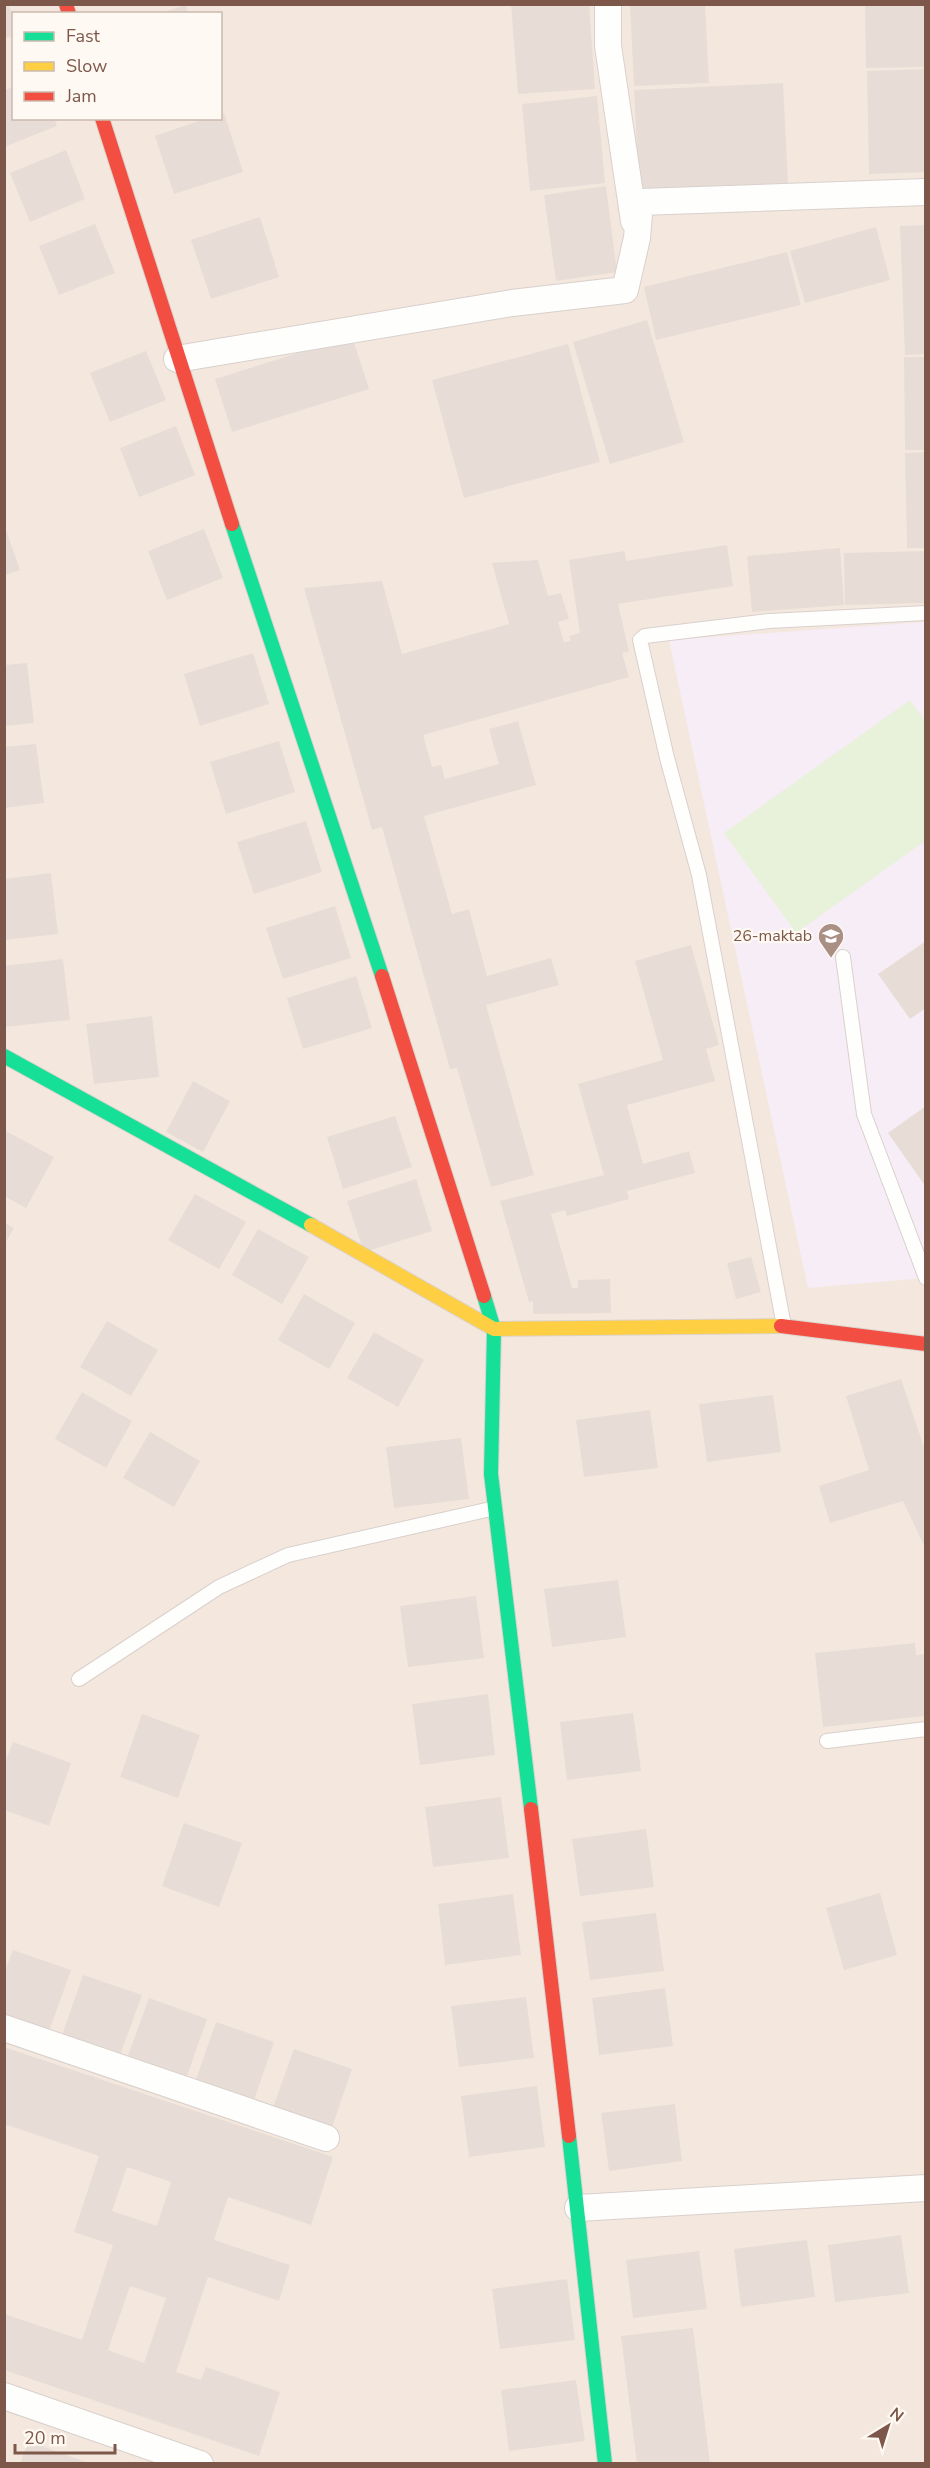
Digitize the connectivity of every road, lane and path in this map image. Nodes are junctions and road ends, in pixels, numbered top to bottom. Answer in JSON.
{"nodes":[{"id":1,"x":608,"y":4,"type":"edge"},
{"id":2,"x":103,"y":120,"type":"edge"},
{"id":3,"x":926,"y":192,"type":"edge"},
{"id":4,"x":637,"y":238,"type":"junction"},
{"id":5,"x":177,"y":359,"type":"junction"},
{"id":6,"x":926,"y":613,"type":"edge"},
{"id":7,"x":843,"y":957,"type":"dead end"},
{"id":8,"x":4,"y":1056,"type":"edge"},
{"id":9,"x":926,"y":1278,"type":"edge"},
{"id":10,"x":784,"y":1326,"type":"junction"},
{"id":11,"x":494,"y":1329,"type":"junction"},
{"id":12,"x":926,"y":1344,"type":"edge"},
{"id":13,"x":495,"y":1508,"type":"junction"},
{"id":14,"x":79,"y":1679,"type":"dead end"},
{"id":15,"x":926,"y":1729,"type":"edge"},
{"id":16,"x":827,"y":1741,"type":"dead end"},
{"id":17,"x":4,"y":2028,"type":"edge"},
{"id":18,"x":326,"y":2138,"type":"dead end"},
{"id":19,"x":926,"y":2188,"type":"edge"},
{"id":20,"x":578,"y":2208,"type":"junction"},
{"id":21,"x":4,"y":2396,"type":"edge"},
{"id":22,"x":200,"y":2463,"type":"edge"},
{"id":23,"x":605,"y":2463,"type":"edge"}],
"edges":[{"from":1,"to":4,"type":"street"},
{"from":2,"to":5,"type":"street"},
{"from":3,"to":4,"type":"street"},
{"from":4,"to":5,"type":"street"},
{"from":5,"to":11,"type":"street"},
{"from":6,"to":10,"type":"lane"},
{"from":7,"to":9,"type":"lane"},
{"from":8,"to":11,"type":"street"},
{"from":10,"to":11,"type":"street"},
{"from":10,"to":12,"type":"street"},
{"from":11,"to":13,"type":"street"},
{"from":13,"to":14,"type":"lane"},
{"from":13,"to":20,"type":"street"},
{"from":15,"to":16,"type":"lane"},
{"from":17,"to":18,"type":"street"},
{"from":19,"to":20,"type":"street"},
{"from":20,"to":23,"type":"street"},
{"from":21,"to":22,"type":"street"}]}
